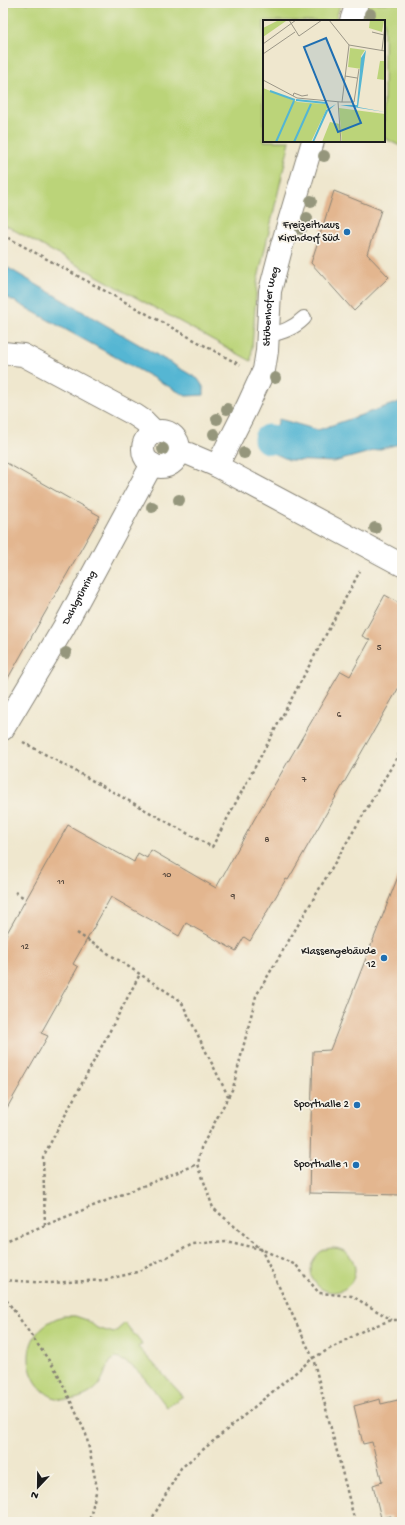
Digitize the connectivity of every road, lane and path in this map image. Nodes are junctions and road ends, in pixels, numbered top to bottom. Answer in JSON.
{"nodes":[{"id":1,"x":357,"y":3,"type":"edge"},
{"id":2,"x":351,"y":20,"type":"edge"},
{"id":3,"x":313,"y":142,"type":"edge"},
{"id":4,"x":3,"y":235,"type":"edge"},
{"id":5,"x":304,"y":318,"type":"dead end"},
{"id":6,"x":268,"y":336,"type":"junction"},
{"id":7,"x":3,"y":353,"type":"edge"},
{"id":8,"x":262,"y":376,"type":"junction"},
{"id":9,"x":156,"y":432,"type":"junction"},
{"id":10,"x":179,"y":452,"type":"junction"},
{"id":11,"x":152,"y":464,"type":"junction"},
{"id":12,"x":217,"y":466,"type":"junction"},
{"id":13,"x":371,"y":550,"type":"junction"},
{"id":14,"x":402,"y":565,"type":"edge"},
{"id":15,"x":10,"y":734,"type":"edge"},
{"id":16,"x":402,"y":749,"type":"edge"},
{"id":17,"x":15,"y":892,"type":"dead end"},
{"id":18,"x":26,"y":899,"type":"dead end"},
{"id":19,"x":77,"y":933,"type":"dead end"},
{"id":20,"x":140,"y":974,"type":"junction"},
{"id":21,"x":228,"y":1097,"type":"junction"},
{"id":22,"x":198,"y":1164,"type":"junction"},
{"id":23,"x":46,"y":1225,"type":"junction"},
{"id":24,"x":3,"y":1242,"type":"edge"},
{"id":25,"x":261,"y":1249,"type":"junction"},
{"id":26,"x":3,"y":1280,"type":"edge"},
{"id":27,"x":3,"y":1295,"type":"edge"},
{"id":28,"x":392,"y":1320,"type":"junction"},
{"id":29,"x":402,"y":1320,"type":"edge"},
{"id":30,"x":313,"y":1358,"type":"junction"},
{"id":31,"x":90,"y":1522,"type":"edge"},
{"id":32,"x":150,"y":1522,"type":"edge"},
{"id":33,"x":355,"y":1522,"type":"edge"}],
"edges":[{"from":1,"to":2,"type":"street"},
{"from":3,"to":6,"type":"street","name":"Stübenhofer Weg"},
{"from":4,"to":8,"type":"path"},
{"from":5,"to":6,"type":"lane"},
{"from":6,"to":8,"type":"street","name":"Stübenhofer Weg"},
{"from":7,"to":9,"type":"street"},
{"from":8,"to":12,"type":"street","name":"Stübenhofer Weg"},
{"from":9,"to":10,"type":"street"},
{"from":9,"to":11,"type":"street"},
{"from":10,"to":11,"type":"street"},
{"from":10,"to":12,"type":"street"},
{"from":11,"to":15,"type":"street","name":"Dahlgrünring"},
{"from":12,"to":13,"type":"street"},
{"from":13,"to":14,"type":"street"},
{"from":13,"to":15,"type":"path"},
{"from":16,"to":21,"type":"path"},
{"from":17,"to":18,"type":"path"},
{"from":19,"to":20,"type":"path"},
{"from":20,"to":21,"type":"path"},
{"from":20,"to":23,"type":"path"},
{"from":21,"to":22,"type":"path"},
{"from":22,"to":23,"type":"path"},
{"from":22,"to":25,"type":"path"},
{"from":23,"to":24,"type":"path"},
{"from":25,"to":26,"type":"path"},
{"from":25,"to":28,"type":"path"},
{"from":25,"to":30,"type":"path"},
{"from":27,"to":31,"type":"path"},
{"from":28,"to":29,"type":"path"},
{"from":28,"to":30,"type":"path"},
{"from":30,"to":32,"type":"path"},
{"from":30,"to":33,"type":"path"}]}
